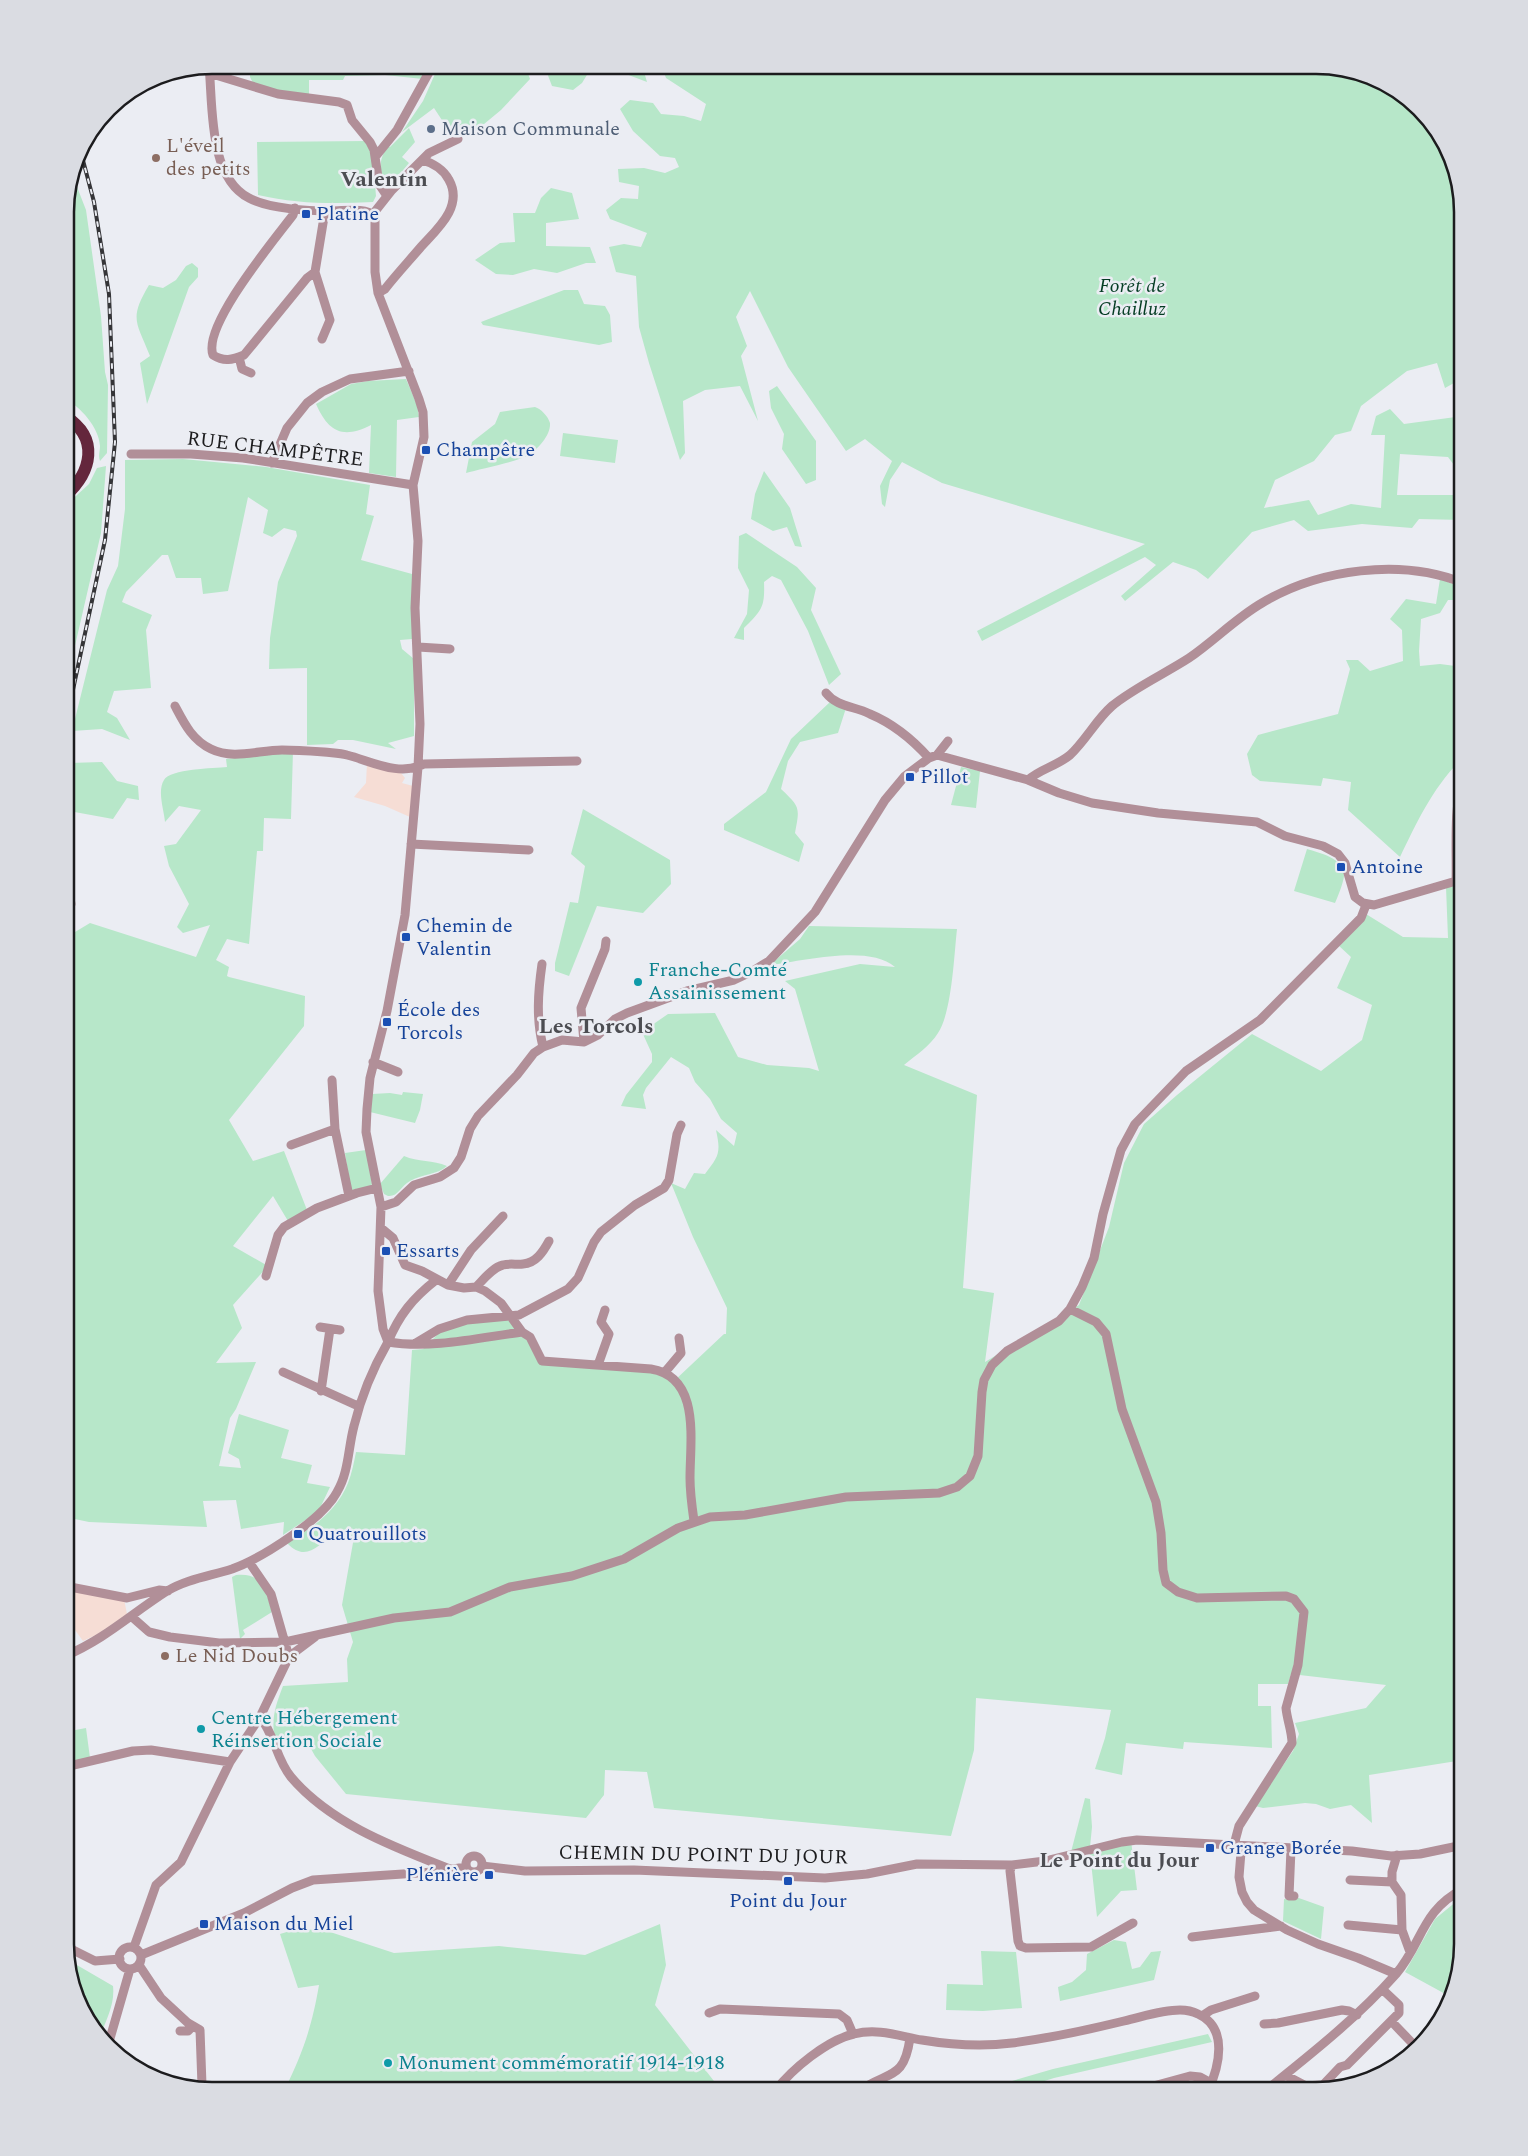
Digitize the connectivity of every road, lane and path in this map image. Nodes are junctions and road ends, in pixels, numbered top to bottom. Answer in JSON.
{"nodes":[{"id":1,"x":210,"y":74,"type":"edge"},
{"id":2,"x":220,"y":74,"type":"edge"},
{"id":3,"x":428,"y":74,"type":"edge"},
{"id":4,"x":458,"y":139,"type":"dead end"},
{"id":5,"x":370,"y":142,"type":"junction"},
{"id":6,"x":386,"y":143,"type":"junction"},
{"id":7,"x":376,"y":156,"type":"junction"},
{"id":8,"x":422,"y":160,"type":"junction"},
{"id":9,"x":387,"y":196,"type":"junction"},
{"id":10,"x":295,"y":208,"type":"junction"},
{"id":11,"x":325,"y":211,"type":"junction"},
{"id":12,"x":374,"y":214,"type":"junction"},
{"id":13,"x":315,"y":272,"type":"junction"},
{"id":14,"x":378,"y":293,"type":"junction"},
{"id":15,"x":322,"y":338,"type":"dead end"},
{"id":16,"x":238,"y":357,"type":"junction"},
{"id":17,"x":409,"y":371,"type":"junction"},
{"id":18,"x":251,"y":373,"type":"dead end"},
{"id":19,"x":74,"y":422,"type":"edge"},
{"id":20,"x":131,"y":454,"type":"dead end"},
{"id":21,"x":272,"y":463,"type":"junction"},
{"id":22,"x":82,"y":475,"type":"junction"},
{"id":23,"x":74,"y":480,"type":"edge"},
{"id":24,"x":413,"y":484,"type":"junction"},
{"id":25,"x":74,"y":489,"type":"edge"},
{"id":26,"x":1454,"y":580,"type":"edge"},
{"id":27,"x":418,"y":647,"type":"junction"},
{"id":28,"x":450,"y":649,"type":"dead end"},
{"id":29,"x":826,"y":692,"type":"dead end"},
{"id":30,"x":175,"y":706,"type":"dead end"},
{"id":31,"x":948,"y":741,"type":"dead end"},
{"id":32,"x":933,"y":757,"type":"junction"},
{"id":33,"x":577,"y":761,"type":"dead end"},
{"id":34,"x":418,"y":767,"type":"junction"},
{"id":35,"x":1028,"y":780,"type":"junction"},
{"id":36,"x":411,"y":844,"type":"junction"},
{"id":37,"x":529,"y":850,"type":"dead end"},
{"id":38,"x":1454,"y":882,"type":"edge"},
{"id":39,"x":1366,"y":905,"type":"junction"},
{"id":40,"x":606,"y":941,"type":"dead end"},
{"id":41,"x":542,"y":964,"type":"dead end"},
{"id":42,"x":584,"y":1042,"type":"junction"},
{"id":43,"x":543,"y":1046,"type":"junction"},
{"id":44,"x":373,"y":1062,"type":"junction"},
{"id":45,"x":398,"y":1072,"type":"dead end"},
{"id":46,"x":332,"y":1080,"type":"dead end"},
{"id":47,"x":681,"y":1125,"type":"dead end"},
{"id":48,"x":335,"y":1129,"type":"junction"},
{"id":49,"x":291,"y":1145,"type":"dead end"},
{"id":50,"x":377,"y":1188,"type":"junction"},
{"id":51,"x":349,"y":1196,"type":"junction"},
{"id":52,"x":381,"y":1207,"type":"junction"},
{"id":53,"x":503,"y":1216,"type":"dead end"},
{"id":54,"x":382,"y":1228,"type":"junction"},
{"id":55,"x":549,"y":1241,"type":"dead end"},
{"id":56,"x":266,"y":1276,"type":"dead end"},
{"id":57,"x":436,"y":1280,"type":"junction"},
{"id":58,"x":448,"y":1285,"type":"junction"},
{"id":59,"x":476,"y":1287,"type":"junction"},
{"id":60,"x":1070,"y":1309,"type":"junction"},
{"id":61,"x":606,"y":1310,"type":"dead end"},
{"id":62,"x":508,"y":1315,"type":"junction"},
{"id":63,"x":320,"y":1328,"type":"dead end"},
{"id":64,"x":330,"y":1329,"type":"junction"},
{"id":65,"x":340,"y":1330,"type":"dead end"},
{"id":66,"x":522,"y":1332,"type":"junction"},
{"id":67,"x":679,"y":1338,"type":"dead end"},
{"id":68,"x":388,"y":1342,"type":"junction"},
{"id":69,"x":414,"y":1344,"type":"junction"},
{"id":70,"x":598,"y":1365,"type":"junction"},
{"id":71,"x":283,"y":1372,"type":"dead end"},
{"id":72,"x":665,"y":1372,"type":"junction"},
{"id":73,"x":321,"y":1391,"type":"junction"},
{"id":74,"x":358,"y":1406,"type":"junction"},
{"id":75,"x":694,"y":1521,"type":"junction"},
{"id":76,"x":249,"y":1562,"type":"junction"},
{"id":77,"x":74,"y":1588,"type":"edge"},
{"id":78,"x":168,"y":1591,"type":"junction"},
{"id":79,"x":128,"y":1598,"type":"junction"},
{"id":80,"x":134,"y":1615,"type":"junction"},
{"id":81,"x":317,"y":1636,"type":"junction"},
{"id":82,"x":285,"y":1642,"type":"junction"},
{"id":83,"x":74,"y":1652,"type":"edge"},
{"id":84,"x":287,"y":1658,"type":"junction"},
{"id":85,"x":260,"y":1717,"type":"junction"},
{"id":86,"x":230,"y":1762,"type":"junction"},
{"id":87,"x":74,"y":1765,"type":"edge"},
{"id":88,"x":1238,"y":1847,"type":"junction"},
{"id":89,"x":1454,"y":1847,"type":"edge"},
{"id":90,"x":1291,"y":1849,"type":"junction"},
{"id":91,"x":1397,"y":1855,"type":"junction"},
{"id":92,"x":433,"y":1862,"type":"junction"},
{"id":93,"x":1012,"y":1865,"type":"junction"},
{"id":94,"x":452,"y":1870,"type":"junction"},
{"id":95,"x":433,"y":1872,"type":"junction"},
{"id":96,"x":1350,"y":1880,"type":"dead end"},
{"id":97,"x":1392,"y":1882,"type":"junction"},
{"id":98,"x":1454,"y":1894,"type":"edge"},
{"id":99,"x":1294,"y":1896,"type":"dead end"},
{"id":100,"x":1134,"y":1923,"type":"dead end"},
{"id":101,"x":1281,"y":1926,"type":"junction"},
{"id":102,"x":1348,"y":1926,"type":"dead end"},
{"id":103,"x":1402,"y":1930,"type":"junction"},
{"id":104,"x":1192,"y":1937,"type":"dead end"},
{"id":105,"x":134,"y":1947,"type":"junction"},
{"id":106,"x":74,"y":1951,"type":"edge"},
{"id":107,"x":1410,"y":1952,"type":"junction"},
{"id":108,"x":120,"y":1959,"type":"junction"},
{"id":109,"x":137,"y":1963,"type":"junction"},
{"id":110,"x":1396,"y":1974,"type":"junction"},
{"id":111,"x":1382,"y":1989,"type":"junction"},
{"id":112,"x":1255,"y":1996,"type":"dead end"},
{"id":113,"x":709,"y":2013,"type":"dead end"},
{"id":114,"x":1356,"y":2015,"type":"junction"},
{"id":115,"x":1202,"y":2016,"type":"junction"},
{"id":116,"x":1392,"y":2022,"type":"junction"},
{"id":117,"x":1264,"y":2024,"type":"dead end"},
{"id":118,"x":192,"y":2027,"type":"junction"},
{"id":119,"x":180,"y":2031,"type":"dead end"},
{"id":120,"x":853,"y":2034,"type":"junction"},
{"id":121,"x":111,"y":2038,"type":"edge"},
{"id":122,"x":910,"y":2038,"type":"junction"},
{"id":123,"x":1412,"y":2043,"type":"edge"},
{"id":124,"x":1285,"y":2075,"type":"junction"},
{"id":125,"x":1326,"y":2081,"type":"edge"},
{"id":126,"x":202,"y":2082,"type":"edge"},
{"id":127,"x":783,"y":2082,"type":"edge"},
{"id":128,"x":873,"y":2082,"type":"edge"},
{"id":129,"x":1168,"y":2082,"type":"edge"},
{"id":130,"x":1204,"y":2082,"type":"edge"},
{"id":131,"x":1211,"y":2082,"type":"edge"},
{"id":132,"x":1276,"y":2082,"type":"edge"},
{"id":133,"x":1298,"y":2082,"type":"edge"}],
"edges":[{"from":1,"to":10,"type":"street"},
{"from":2,"to":5,"type":"street"},
{"from":3,"to":6,"type":"street"},
{"from":4,"to":8,"type":"street"},
{"from":5,"to":6,"type":"street"},
{"from":5,"to":7,"type":"street"},
{"from":6,"to":7,"type":"street"},
{"from":7,"to":9,"type":"street"},
{"from":8,"to":9,"type":"street"},
{"from":8,"to":14,"type":"street"},
{"from":9,"to":12,"type":"street"},
{"from":10,"to":11,"type":"street"},
{"from":10,"to":16,"type":"street"},
{"from":11,"to":12,"type":"street"},
{"from":11,"to":13,"type":"street"},
{"from":12,"to":14,"type":"street"},
{"from":13,"to":15,"type":"street"},
{"from":13,"to":16,"type":"street"},
{"from":14,"to":17,"type":"street"},
{"from":16,"to":18,"type":"street"},
{"from":17,"to":21,"type":"street"},
{"from":17,"to":24,"type":"street"},
{"from":19,"to":22,"type":"highway"},
{"from":20,"to":21,"type":"street","name":"RUE CHAMPÊTRE"},
{"from":21,"to":24,"type":"street","name":"RUE CHAMPÊTRE"},
{"from":22,"to":23,"type":"highway"},
{"from":22,"to":25,"type":"highway"},
{"from":24,"to":27,"type":"street"},
{"from":26,"to":35,"type":"street"},
{"from":27,"to":28,"type":"street"},
{"from":27,"to":34,"type":"street"},
{"from":29,"to":32,"type":"street"},
{"from":30,"to":34,"type":"street"},
{"from":31,"to":32,"type":"street"},
{"from":32,"to":35,"type":"street"},
{"from":32,"to":42,"type":"street"},
{"from":33,"to":34,"type":"street"},
{"from":34,"to":36,"type":"street"},
{"from":35,"to":39,"type":"street"},
{"from":36,"to":37,"type":"street"},
{"from":36,"to":44,"type":"street"},
{"from":38,"to":39,"type":"street"},
{"from":39,"to":60,"type":"street"},
{"from":40,"to":42,"type":"street"},
{"from":41,"to":43,"type":"street"},
{"from":42,"to":43,"type":"street"},
{"from":43,"to":52,"type":"street"},
{"from":44,"to":45,"type":"street"},
{"from":44,"to":50,"type":"street"},
{"from":46,"to":48,"type":"street"},
{"from":47,"to":62,"type":"street"},
{"from":48,"to":49,"type":"street"},
{"from":48,"to":51,"type":"street"},
{"from":50,"to":51,"type":"street"},
{"from":50,"to":52,"type":"street"},
{"from":51,"to":56,"type":"street"},
{"from":52,"to":54,"type":"street"},
{"from":53,"to":58,"type":"street"},
{"from":54,"to":57,"type":"street"},
{"from":54,"to":68,"type":"street"},
{"from":55,"to":59,"type":"street"},
{"from":57,"to":58,"type":"street"},
{"from":57,"to":68,"type":"street"},
{"from":58,"to":59,"type":"street"},
{"from":59,"to":62,"type":"street"},
{"from":60,"to":75,"type":"street"},
{"from":60,"to":88,"type":"street"},
{"from":61,"to":70,"type":"street"},
{"from":62,"to":66,"type":"street"},
{"from":62,"to":69,"type":"street"},
{"from":63,"to":64,"type":"street"},
{"from":64,"to":65,"type":"street"},
{"from":64,"to":73,"type":"street"},
{"from":66,"to":69,"type":"street"},
{"from":66,"to":70,"type":"street"},
{"from":67,"to":72,"type":"street"},
{"from":68,"to":69,"type":"street"},
{"from":68,"to":74,"type":"street"},
{"from":70,"to":72,"type":"street"},
{"from":71,"to":73,"type":"street"},
{"from":72,"to":75,"type":"street"},
{"from":73,"to":74,"type":"street"},
{"from":74,"to":76,"type":"street"},
{"from":75,"to":81,"type":"street"},
{"from":76,"to":78,"type":"street"},
{"from":76,"to":82,"type":"street"},
{"from":77,"to":79,"type":"street"},
{"from":78,"to":79,"type":"street"},
{"from":78,"to":80,"type":"street"},
{"from":79,"to":80,"type":"street"},
{"from":80,"to":82,"type":"street"},
{"from":80,"to":83,"type":"street"},
{"from":81,"to":82,"type":"street"},
{"from":81,"to":84,"type":"street"},
{"from":82,"to":84,"type":"street"},
{"from":84,"to":85,"type":"street"},
{"from":85,"to":86,"type":"street"},
{"from":85,"to":92,"type":"street"},
{"from":86,"to":87,"type":"street"},
{"from":86,"to":105,"type":"street"},
{"from":88,"to":90,"type":"street","name":"CHEMIN DU POINT DU JOUR"},
{"from":88,"to":93,"type":"street","name":"CHEMIN DU POINT DU JOUR"},
{"from":88,"to":101,"type":"street"},
{"from":89,"to":91,"type":"street","name":"CHEMIN DU POINT DU JOUR"},
{"from":90,"to":91,"type":"street","name":"CHEMIN DU POINT DU JOUR"},
{"from":90,"to":99,"type":"street"},
{"from":91,"to":97,"type":"street"},
{"from":92,"to":94,"type":"street"},
{"from":92,"to":95,"type":"street"},
{"from":93,"to":94,"type":"street","name":"CHEMIN DU POINT DU JOUR"},
{"from":93,"to":100,"type":"street"},
{"from":94,"to":95,"type":"street"},
{"from":95,"to":109,"type":"street"},
{"from":96,"to":97,"type":"street"},
{"from":97,"to":103,"type":"street"},
{"from":98,"to":107,"type":"street"},
{"from":101,"to":104,"type":"street"},
{"from":101,"to":110,"type":"street"},
{"from":102,"to":103,"type":"street"},
{"from":103,"to":107,"type":"street"},
{"from":105,"to":108,"type":"street"},
{"from":105,"to":109,"type":"street"},
{"from":106,"to":108,"type":"street"},
{"from":107,"to":110,"type":"street"},
{"from":108,"to":109,"type":"street"},
{"from":109,"to":118,"type":"street"},
{"from":109,"to":121,"type":"street"},
{"from":110,"to":111,"type":"street"},
{"from":111,"to":114,"type":"street"},
{"from":111,"to":116,"type":"street"},
{"from":112,"to":115,"type":"street"},
{"from":113,"to":120,"type":"street"},
{"from":114,"to":117,"type":"street"},
{"from":114,"to":124,"type":"street"},
{"from":115,"to":122,"type":"street"},
{"from":115,"to":131,"type":"street"},
{"from":116,"to":123,"type":"street"},
{"from":116,"to":125,"type":"street"},
{"from":118,"to":119,"type":"street"},
{"from":118,"to":126,"type":"street"},
{"from":120,"to":122,"type":"street"},
{"from":120,"to":127,"type":"street"},
{"from":122,"to":128,"type":"street"},
{"from":124,"to":132,"type":"street"},
{"from":124,"to":133,"type":"street"},
{"from":129,"to":130,"type":"street"}]}
